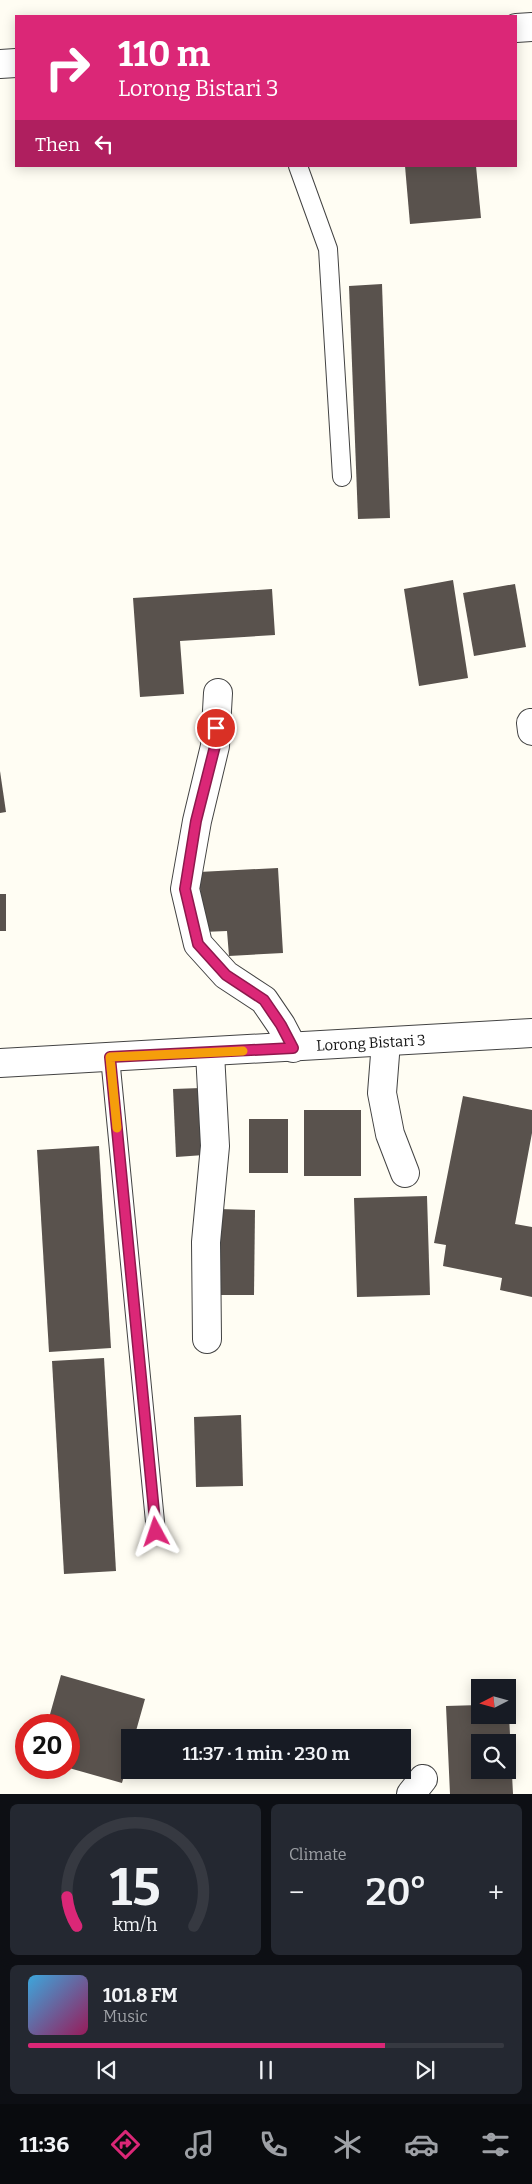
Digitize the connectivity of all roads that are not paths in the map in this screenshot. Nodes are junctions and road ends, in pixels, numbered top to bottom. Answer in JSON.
{"nodes":[{"id":1,"x":15,"y":63,"type":"edge"},
{"id":2,"x":0,"y":64,"type":"edge"},
{"id":3,"x":298,"y":167,"type":"edge"},
{"id":4,"x":342,"y":477,"type":"dead end"},
{"id":5,"x":218,"y":694,"type":"dead end"},
{"id":6,"x":531,"y":723,"type":"edge"},
{"id":7,"x":532,"y":731,"type":"edge"},
{"id":8,"x":532,"y":1033,"type":"edge"},
{"id":9,"x":386,"y":1042,"type":"junction"},
{"id":10,"x":293,"y":1048,"type":"junction"},
{"id":11,"x":210,"y":1053,"type":"junction"},
{"id":12,"x":110,"y":1057,"type":"junction"},
{"id":13,"x":0,"y":1063,"type":"edge"},
{"id":14,"x":404,"y":1173,"type":"dead end"},
{"id":15,"x":207,"y":1339,"type":"dead end"},
{"id":16,"x":156,"y":1532,"type":"dead end"}],
"edges":[{"from":1,"to":2,"type":"street"},
{"from":3,"to":4,"type":"lane"},
{"from":5,"to":10,"type":"street"},
{"from":6,"to":7,"type":"street"},
{"from":8,"to":9,"type":"street","name":"Lorong Bistari 3"},
{"from":9,"to":10,"type":"street","name":"Lorong Bistari 3"},
{"from":9,"to":14,"type":"street"},
{"from":10,"to":11,"type":"street","name":"Lorong Bistari 3"},
{"from":11,"to":12,"type":"street","name":"Lorong Bistari 3"},
{"from":11,"to":15,"type":"street"},
{"from":12,"to":13,"type":"street","name":"Lorong Bistari 3"},
{"from":12,"to":16,"type":"lane"}]}
